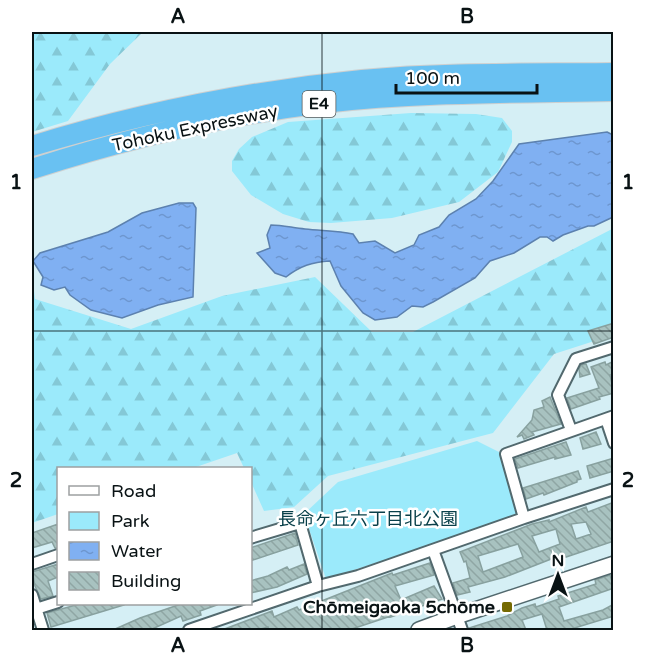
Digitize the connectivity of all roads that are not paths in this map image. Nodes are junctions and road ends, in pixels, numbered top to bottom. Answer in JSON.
{"nodes":[{"id":1,"x":614,"y":73,"type":"edge"},
{"id":2,"x":614,"y":91,"type":"edge"},
{"id":3,"x":32,"y":146,"type":"edge"},
{"id":4,"x":32,"y":169,"type":"edge"},
{"id":5,"x":614,"y":347,"type":"edge"},
{"id":6,"x":610,"y":418,"type":"edge"},
{"id":7,"x":572,"y":430,"type":"junction"},
{"id":8,"x":614,"y":443,"type":"edge"},
{"id":9,"x":614,"y":489,"type":"edge"},
{"id":10,"x":524,"y":518,"type":"junction"},
{"id":11,"x":252,"y":537,"type":"edge"},
{"id":12,"x":433,"y":550,"type":"junction"},
{"id":13,"x":57,"y":555,"type":"edge"},
{"id":14,"x":32,"y":564,"type":"edge"},
{"id":15,"x":614,"y":564,"type":"edge"},
{"id":16,"x":318,"y":586,"type":"junction"},
{"id":17,"x":32,"y":595,"type":"edge"},
{"id":18,"x":57,"y":602,"type":"edge"},
{"id":19,"x":36,"y":609,"type":"junction"},
{"id":20,"x":459,"y":623,"type":"edge"},
{"id":21,"x":43,"y":630,"type":"edge"},
{"id":22,"x":189,"y":630,"type":"edge"},
{"id":23,"x":419,"y":630,"type":"edge"}],
"edges":[{"from":1,"to":3,"type":"highway","name":"Tohoku Expressway","number":"E4"},
{"from":2,"to":4,"type":"highway","name":"Tohoku Expressway","number":"E4"},
{"from":5,"to":7,"type":"street"},
{"from":6,"to":7,"type":"street"},
{"from":6,"to":8,"type":"street"},
{"from":7,"to":10,"type":"street"},
{"from":9,"to":10,"type":"street"},
{"from":10,"to":12,"type":"street"},
{"from":11,"to":16,"type":"street"},
{"from":12,"to":16,"type":"street"},
{"from":12,"to":20,"type":"street"},
{"from":13,"to":14,"type":"street"},
{"from":15,"to":20,"type":"street"},
{"from":16,"to":22,"type":"street"},
{"from":17,"to":19,"type":"street"},
{"from":18,"to":19,"type":"street"},
{"from":19,"to":21,"type":"street"},
{"from":20,"to":23,"type":"street"}]}
